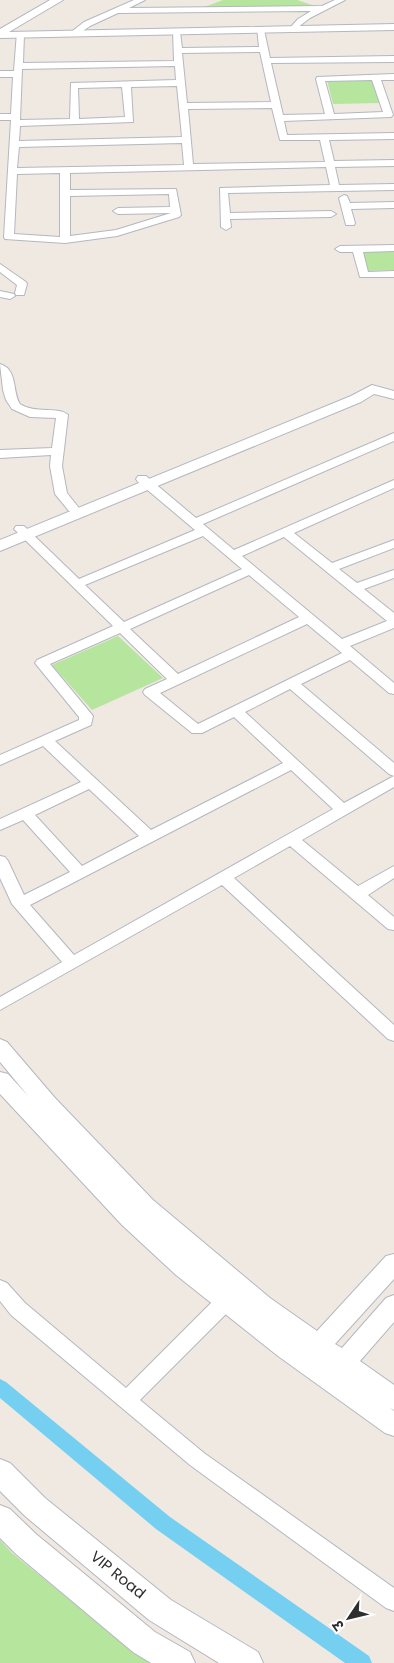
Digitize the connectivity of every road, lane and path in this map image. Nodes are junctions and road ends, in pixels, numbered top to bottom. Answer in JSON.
{"nodes":[{"id":1,"x":47,"y":0,"type":"edge"},
{"id":2,"x":58,"y":0,"type":"edge"},
{"id":3,"x":142,"y":0,"type":"edge"},
{"id":4,"x":216,"y":0,"type":"edge"},
{"id":5,"x":309,"y":0,"type":"edge"},
{"id":6,"x":342,"y":0,"type":"edge"},
{"id":7,"x":327,"y":7,"type":"junction"},
{"id":8,"x":190,"y":10,"type":"junction"},
{"id":9,"x":116,"y":11,"type":"junction"},
{"id":10,"x":0,"y":27,"type":"edge"},
{"id":11,"x":394,"y":28,"type":"edge"},
{"id":12,"x":293,"y":29,"type":"junction"},
{"id":13,"x":260,"y":31,"type":"junction"},
{"id":14,"x":74,"y":33,"type":"junction"},
{"id":15,"x":176,"y":33,"type":"junction"},
{"id":16,"x":0,"y":35,"type":"edge"},
{"id":17,"x":20,"y":35,"type":"junction"},
{"id":18,"x":264,"y":49,"type":"junction"},
{"id":19,"x":178,"y":51,"type":"junction"},
{"id":20,"x":394,"y":58,"type":"edge"},
{"id":21,"x":266,"y":61,"type":"junction"},
{"id":22,"x":179,"y":63,"type":"junction"},
{"id":23,"x":18,"y":70,"type":"junction"},
{"id":24,"x":0,"y":74,"type":"edge"},
{"id":25,"x":394,"y":77,"type":"edge"},
{"id":26,"x":376,"y":78,"type":"junction"},
{"id":27,"x":181,"y":83,"type":"junction"},
{"id":28,"x":126,"y":84,"type":"junction"},
{"id":29,"x":276,"y":105,"type":"junction"},
{"id":30,"x":183,"y":106,"type":"junction"},
{"id":31,"x":330,"y":116,"type":"junction"},
{"id":32,"x":0,"y":117,"type":"edge"},
{"id":33,"x":278,"y":118,"type":"junction"},
{"id":34,"x":15,"y":120,"type":"junction"},
{"id":35,"x":75,"y":121,"type":"junction"},
{"id":36,"x":394,"y":136,"type":"edge"},
{"id":37,"x":324,"y":138,"type":"junction"},
{"id":38,"x":187,"y":140,"type":"junction"},
{"id":39,"x":14,"y":144,"type":"junction"},
{"id":40,"x":0,"y":163,"type":"edge"},
{"id":41,"x":394,"y":163,"type":"edge"},
{"id":42,"x":330,"y":164,"type":"junction"},
{"id":43,"x":13,"y":167,"type":"junction"},
{"id":44,"x":189,"y":167,"type":"junction"},
{"id":45,"x":65,"y":170,"type":"junction"},
{"id":46,"x":394,"y":187,"type":"edge"},
{"id":47,"x":338,"y":188,"type":"junction"},
{"id":48,"x":117,"y":192,"type":"junction"},
{"id":49,"x":65,"y":193,"type":"junction"},
{"id":50,"x":268,"y":202,"type":"junction"},
{"id":51,"x":394,"y":205,"type":"edge"},
{"id":52,"x":346,"y":206,"type":"junction"},
{"id":53,"x":175,"y":210,"type":"junction"},
{"id":54,"x":118,"y":211,"type":"junction"},
{"id":55,"x":331,"y":214,"type":"dead end"},
{"id":56,"x":225,"y":216,"type":"junction"},
{"id":57,"x":350,"y":223,"type":"dead end"},
{"id":58,"x":226,"y":227,"type":"dead end"},
{"id":59,"x":119,"y":232,"type":"junction"},
{"id":60,"x":65,"y":240,"type":"junction"},
{"id":61,"x":394,"y":248,"type":"edge"},
{"id":62,"x":340,"y":249,"type":"dead end"},
{"id":63,"x":357,"y":249,"type":"junction"},
{"id":64,"x":0,"y":267,"type":"edge"},
{"id":65,"x":394,"y":274,"type":"edge"},
{"id":66,"x":10,"y":294,"type":"edge"},
{"id":67,"x":0,"y":367,"type":"edge"},
{"id":68,"x":394,"y":380,"type":"edge"},
{"id":69,"x":372,"y":389,"type":"junction"},
{"id":70,"x":394,"y":394,"type":"edge"},
{"id":71,"x":394,"y":406,"type":"edge"},
{"id":72,"x":394,"y":437,"type":"edge"},
{"id":73,"x":58,"y":451,"type":"junction"},
{"id":74,"x":0,"y":454,"type":"edge"},
{"id":75,"x":145,"y":482,"type":"junction"},
{"id":76,"x":394,"y":484,"type":"edge"},
{"id":77,"x":73,"y":508,"type":"junction"},
{"id":78,"x":199,"y":527,"type":"junction"},
{"id":79,"x":23,"y":532,"type":"junction"},
{"id":80,"x":287,"y":533,"type":"junction"},
{"id":81,"x":0,"y":538,"type":"edge"},
{"id":82,"x":394,"y":544,"type":"edge"},
{"id":83,"x":0,"y":546,"type":"edge"},
{"id":84,"x":233,"y":555,"type":"junction"},
{"id":85,"x":330,"y":568,"type":"junction"},
{"id":86,"x":251,"y":570,"type":"junction"},
{"id":87,"x":394,"y":574,"type":"edge"},
{"id":88,"x":77,"y":584,"type":"junction"},
{"id":89,"x":355,"y":588,"type":"junction"},
{"id":90,"x":308,"y":618,"type":"junction"},
{"id":91,"x":394,"y":621,"type":"edge"},
{"id":92,"x":122,"y":627,"type":"junction"},
{"id":93,"x":340,"y":644,"type":"junction"},
{"id":94,"x":351,"y":654,"type":"junction"},
{"id":95,"x":176,"y":680,"type":"junction"},
{"id":96,"x":292,"y":684,"type":"junction"},
{"id":97,"x":392,"y":686,"type":"edge"},
{"id":98,"x":236,"y":711,"type":"junction"},
{"id":99,"x":45,"y":740,"type":"junction"},
{"id":100,"x":0,"y":760,"type":"edge"},
{"id":101,"x":292,"y":764,"type":"junction"},
{"id":102,"x":394,"y":771,"type":"edge"},
{"id":103,"x":394,"y":781,"type":"edge"},
{"id":104,"x":91,"y":783,"type":"junction"},
{"id":105,"x":342,"y":810,"type":"junction"},
{"id":106,"x":25,"y":813,"type":"junction"},
{"id":107,"x":0,"y":825,"type":"edge"},
{"id":108,"x":149,"y":837,"type":"junction"},
{"id":109,"x":291,"y":839,"type":"junction"},
{"id":110,"x":0,"y":861,"type":"edge"},
{"id":111,"x":394,"y":871,"type":"edge"},
{"id":112,"x":80,"y":873,"type":"junction"},
{"id":113,"x":223,"y":877,"type":"junction"},
{"id":114,"x":357,"y":894,"type":"junction"},
{"id":115,"x":20,"y":904,"type":"junction"},
{"id":116,"x":394,"y":926,"type":"edge"},
{"id":117,"x":72,"y":963,"type":"junction"},
{"id":118,"x":0,"y":1004,"type":"edge"},
{"id":119,"x":394,"y":1035,"type":"edge"},
{"id":120,"x":0,"y":1048,"type":"edge"},
{"id":121,"x":0,"y":1080,"type":"edge"},
{"id":122,"x":394,"y":1263,"type":"edge"},
{"id":123,"x":0,"y":1288,"type":"edge"},
{"id":124,"x":226,"y":1301,"type":"junction"},
{"id":125,"x":394,"y":1305,"type":"edge"},
{"id":126,"x":311,"y":1354,"type":"junction"},
{"id":127,"x":336,"y":1371,"type":"junction"},
{"id":128,"x":394,"y":1399,"type":"edge"},
{"id":129,"x":127,"y":1400,"type":"junction"},
{"id":130,"x":394,"y":1425,"type":"edge"},
{"id":131,"x":0,"y":1472,"type":"edge"},
{"id":132,"x":0,"y":1518,"type":"edge"},
{"id":133,"x":394,"y":1601,"type":"edge"},
{"id":134,"x":179,"y":1663,"type":"edge"},
{"id":135,"x":247,"y":1663,"type":"edge"}],
"edges":[{"from":1,"to":10,"type":"street"},
{"from":2,"to":16,"type":"street"},
{"from":3,"to":9,"type":"street"},
{"from":4,"to":8,"type":"street"},
{"from":5,"to":7,"type":"street"},
{"from":6,"to":7,"type":"street"},
{"from":7,"to":8,"type":"street"},
{"from":7,"to":12,"type":"street"},
{"from":8,"to":9,"type":"street"},
{"from":9,"to":14,"type":"street"},
{"from":11,"to":12,"type":"street"},
{"from":11,"to":13,"type":"street"},
{"from":12,"to":13,"type":"street"},
{"from":13,"to":15,"type":"street"},
{"from":13,"to":18,"type":"street"},
{"from":14,"to":15,"type":"street"},
{"from":14,"to":17,"type":"street"},
{"from":15,"to":17,"type":"street"},
{"from":15,"to":19,"type":"street"},
{"from":16,"to":17,"type":"street"},
{"from":17,"to":23,"type":"street"},
{"from":18,"to":19,"type":"street"},
{"from":18,"to":21,"type":"street"},
{"from":19,"to":22,"type":"street"},
{"from":20,"to":21,"type":"street"},
{"from":21,"to":29,"type":"street"},
{"from":22,"to":23,"type":"street"},
{"from":22,"to":27,"type":"street"},
{"from":23,"to":24,"type":"street"},
{"from":23,"to":34,"type":"street"},
{"from":25,"to":26,"type":"street"},
{"from":26,"to":31,"type":"street"},
{"from":26,"to":31,"type":"street"},
{"from":27,"to":28,"type":"street"},
{"from":27,"to":30,"type":"street"},
{"from":28,"to":35,"type":"street"},
{"from":28,"to":35,"type":"street"},
{"from":29,"to":30,"type":"street"},
{"from":29,"to":33,"type":"street"},
{"from":30,"to":38,"type":"street"},
{"from":31,"to":33,"type":"street"},
{"from":32,"to":34,"type":"street"},
{"from":33,"to":37,"type":"street"},
{"from":34,"to":35,"type":"street"},
{"from":34,"to":39,"type":"street"},
{"from":36,"to":37,"type":"street"},
{"from":37,"to":42,"type":"street"},
{"from":38,"to":39,"type":"street"},
{"from":38,"to":44,"type":"street"},
{"from":39,"to":43,"type":"street"},
{"from":40,"to":43,"type":"street"},
{"from":41,"to":42,"type":"street"},
{"from":42,"to":44,"type":"street"},
{"from":42,"to":47,"type":"street"},
{"from":43,"to":45,"type":"street"},
{"from":43,"to":60,"type":"street"},
{"from":44,"to":45,"type":"street"},
{"from":45,"to":49,"type":"street"},
{"from":46,"to":47,"type":"street"},
{"from":47,"to":50,"type":"street"},
{"from":47,"to":52,"type":"street"},
{"from":48,"to":49,"type":"street"},
{"from":48,"to":53,"type":"street"},
{"from":48,"to":54,"type":"street"},
{"from":49,"to":60,"type":"street"},
{"from":50,"to":55,"type":"street"},
{"from":50,"to":56,"type":"street"},
{"from":50,"to":56,"type":"street"},
{"from":51,"to":52,"type":"street"},
{"from":52,"to":57,"type":"street"},
{"from":53,"to":54,"type":"street"},
{"from":53,"to":59,"type":"street"},
{"from":54,"to":59,"type":"street"},
{"from":56,"to":58,"type":"street"},
{"from":59,"to":60,"type":"street"},
{"from":61,"to":63,"type":"street"},
{"from":62,"to":63,"type":"street"},
{"from":63,"to":65,"type":"street"},
{"from":64,"to":66,"type":"street"},
{"from":67,"to":73,"type":"street"},
{"from":68,"to":69,"type":"street"},
{"from":69,"to":70,"type":"street"},
{"from":69,"to":71,"type":"street"},
{"from":69,"to":75,"type":"street"},
{"from":72,"to":78,"type":"street"},
{"from":73,"to":74,"type":"street"},
{"from":73,"to":77,"type":"street"},
{"from":75,"to":77,"type":"street"},
{"from":75,"to":78,"type":"street"},
{"from":75,"to":79,"type":"street"},
{"from":76,"to":80,"type":"street"},
{"from":77,"to":79,"type":"street"},
{"from":78,"to":84,"type":"street"},
{"from":78,"to":88,"type":"street"},
{"from":79,"to":81,"type":"street"},
{"from":79,"to":83,"type":"street"},
{"from":79,"to":88,"type":"street"},
{"from":80,"to":84,"type":"street"},
{"from":80,"to":85,"type":"street"},
{"from":82,"to":85,"type":"street"},
{"from":84,"to":86,"type":"street"},
{"from":85,"to":89,"type":"street"},
{"from":86,"to":90,"type":"street"},
{"from":86,"to":92,"type":"street"},
{"from":87,"to":89,"type":"street"},
{"from":88,"to":92,"type":"street"},
{"from":89,"to":91,"type":"street"},
{"from":90,"to":93,"type":"street"},
{"from":90,"to":95,"type":"street"},
{"from":91,"to":93,"type":"street"},
{"from":92,"to":95,"type":"street"},
{"from":92,"to":99,"type":"street"},
{"from":93,"to":94,"type":"street"},
{"from":94,"to":96,"type":"street"},
{"from":94,"to":97,"type":"street"},
{"from":95,"to":98,"type":"street"},
{"from":96,"to":98,"type":"street"},
{"from":96,"to":102,"type":"street"},
{"from":98,"to":101,"type":"street"},
{"from":99,"to":100,"type":"street"},
{"from":99,"to":104,"type":"street"},
{"from":101,"to":105,"type":"street"},
{"from":101,"to":108,"type":"street"},
{"from":103,"to":105,"type":"street"},
{"from":104,"to":106,"type":"street"},
{"from":104,"to":108,"type":"street"},
{"from":105,"to":109,"type":"street"},
{"from":106,"to":107,"type":"street"},
{"from":106,"to":112,"type":"street"},
{"from":108,"to":112,"type":"street"},
{"from":109,"to":113,"type":"street"},
{"from":109,"to":114,"type":"street"},
{"from":110,"to":115,"type":"street"},
{"from":111,"to":114,"type":"street"},
{"from":112,"to":115,"type":"street"},
{"from":113,"to":117,"type":"street"},
{"from":113,"to":119,"type":"street"},
{"from":114,"to":116,"type":"street"},
{"from":115,"to":117,"type":"street"},
{"from":117,"to":118,"type":"street"},
{"from":120,"to":126,"type":"street"},
{"from":121,"to":124,"type":"street"},
{"from":122,"to":126,"type":"street"},
{"from":123,"to":129,"type":"street"},
{"from":124,"to":126,"type":"street"},
{"from":124,"to":129,"type":"street"},
{"from":125,"to":127,"type":"street"},
{"from":126,"to":127,"type":"street"},
{"from":127,"to":128,"type":"street"},
{"from":127,"to":130,"type":"street"},
{"from":129,"to":133,"type":"street"},
{"from":131,"to":135,"type":"main road","name":"VIP Road"},
{"from":132,"to":134,"type":"main road"}]}
